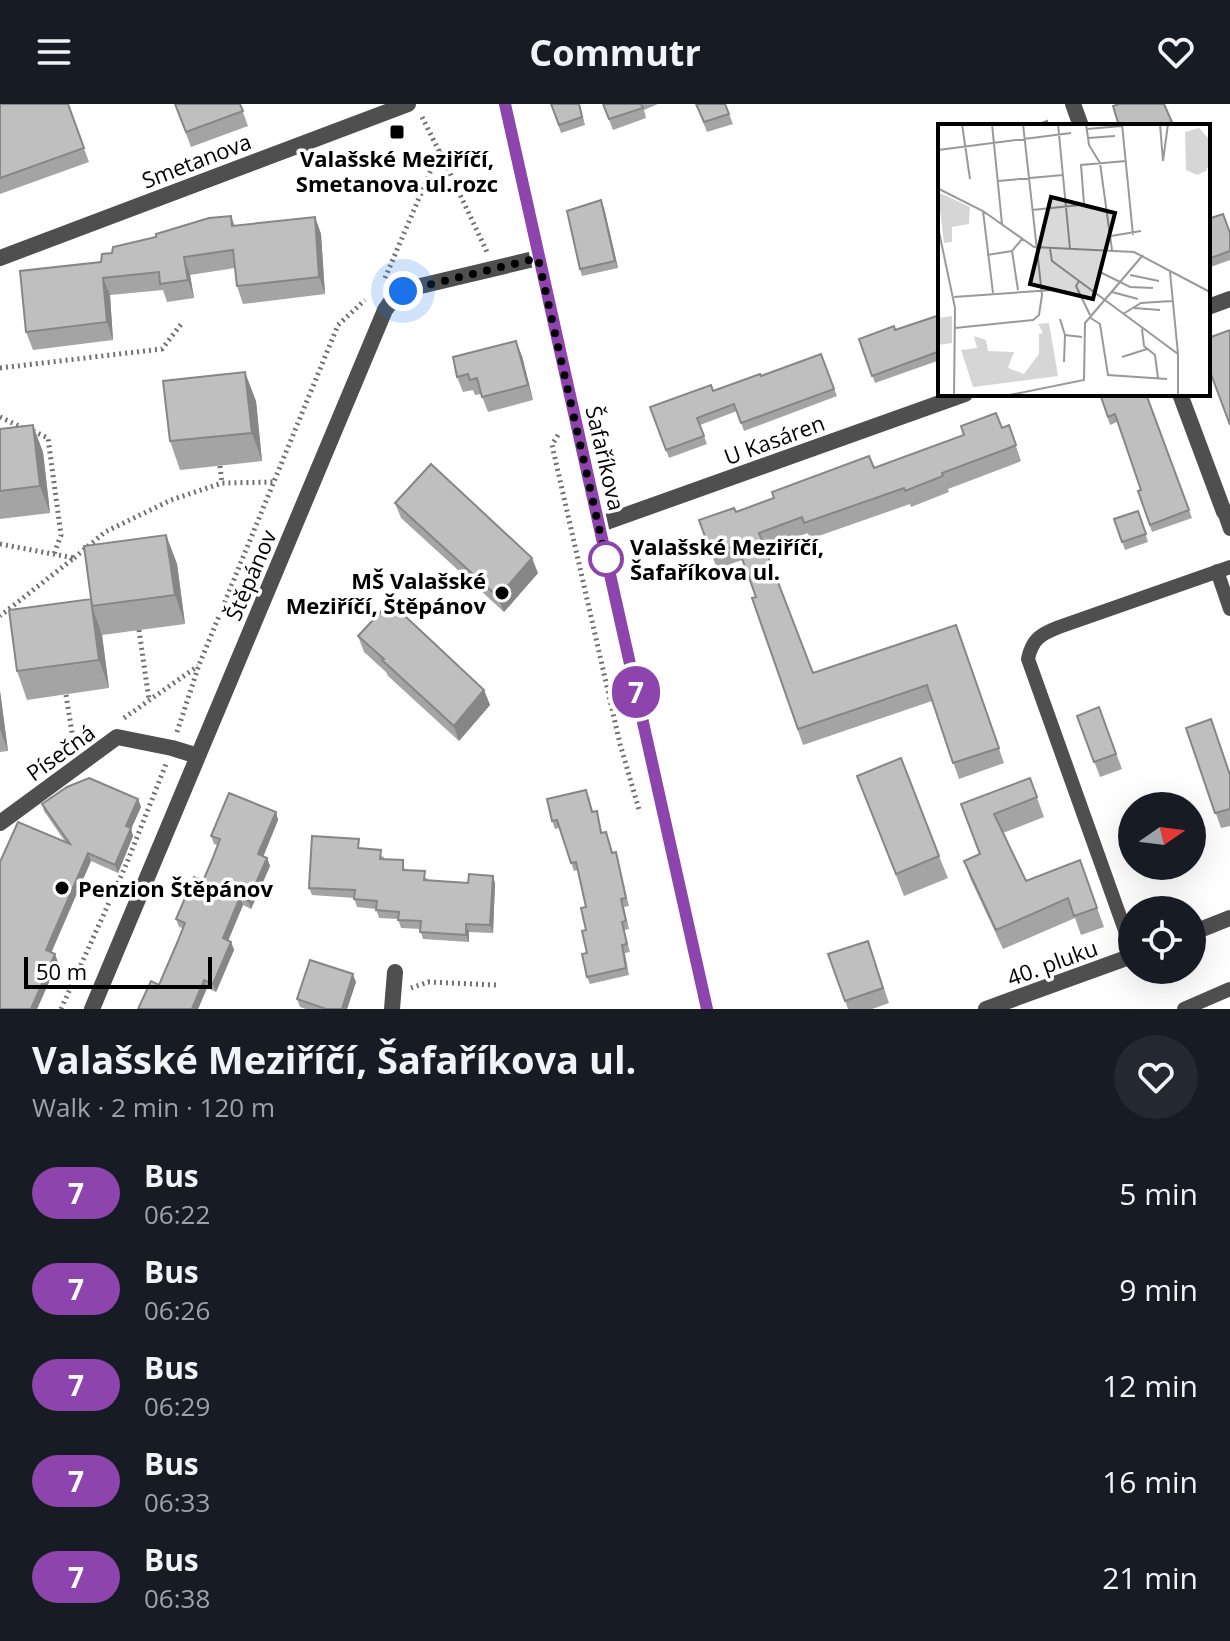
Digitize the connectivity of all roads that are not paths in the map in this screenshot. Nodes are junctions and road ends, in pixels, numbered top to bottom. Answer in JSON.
{"nodes":[{"id":1,"x":408,"y":104,"type":"edge"},
{"id":2,"x":505,"y":104,"type":"edge"},
{"id":3,"x":1073,"y":104,"type":"edge"},
{"id":4,"x":1080,"y":124,"type":"edge"},
{"id":5,"x":0,"y":258,"type":"edge"},
{"id":6,"x":538,"y":258,"type":"junction"},
{"id":7,"x":1230,"y":299,"type":"edge"},
{"id":8,"x":1210,"y":306,"type":"edge"},
{"id":9,"x":959,"y":396,"type":"edge"},
{"id":10,"x":1181,"y":396,"type":"edge"},
{"id":11,"x":1224,"y":512,"type":"joint"},
{"id":12,"x":598,"y":525,"type":"junction"},
{"id":13,"x":1230,"y":529,"type":"edge"},
{"id":14,"x":1224,"y":569,"type":"edge"},
{"id":15,"x":1230,"y":609,"type":"edge"},
{"id":16,"x":198,"y":756,"type":"junction"},
{"id":17,"x":0,"y":823,"type":"edge"},
{"id":18,"x":1118,"y":911,"type":"edge"},
{"id":19,"x":1230,"y":918,"type":"edge"},
{"id":20,"x":1206,"y":927,"type":"edge"},
{"id":21,"x":1118,"y":961,"type":"edge"},
{"id":22,"x":395,"y":972,"type":"dead end"},
{"id":23,"x":1230,"y":989,"type":"edge"},
{"id":24,"x":92,"y":1009,"type":"edge"},
{"id":25,"x":392,"y":1009,"type":"edge"},
{"id":26,"x":707,"y":1009,"type":"edge"},
{"id":27,"x":986,"y":1009,"type":"edge"},
{"id":28,"x":1184,"y":1009,"type":"edge"}],
"edges":[{"from":1,"to":5,"type":"street","name":"Smetanova"},
{"from":2,"to":6,"type":"street","name":"Šafaříkova"},
{"from":3,"to":4,"type":"street"},
{"from":6,"to":12,"type":"street","name":"Šafaříkova"},
{"from":6,"to":16,"type":"street","name":"Štěpánov"},
{"from":7,"to":8,"type":"street"},
{"from":9,"to":12,"type":"street","name":"U Kasáren"},
{"from":10,"to":11,"type":"street"},
{"from":11,"to":13,"type":"lane"},
{"from":12,"to":26,"type":"street","name":"Šafaříkova"},
{"from":14,"to":15,"type":"lane"},
{"from":14,"to":18,"type":"lane"},
{"from":16,"to":17,"type":"street","name":"Písečná"},
{"from":16,"to":24,"type":"street","name":"Štěpánov"},
{"from":19,"to":20,"type":"street"},
{"from":21,"to":27,"type":"street","name":"40. pluku"},
{"from":22,"to":25,"type":"street"},
{"from":23,"to":28,"type":"lane"}]}
